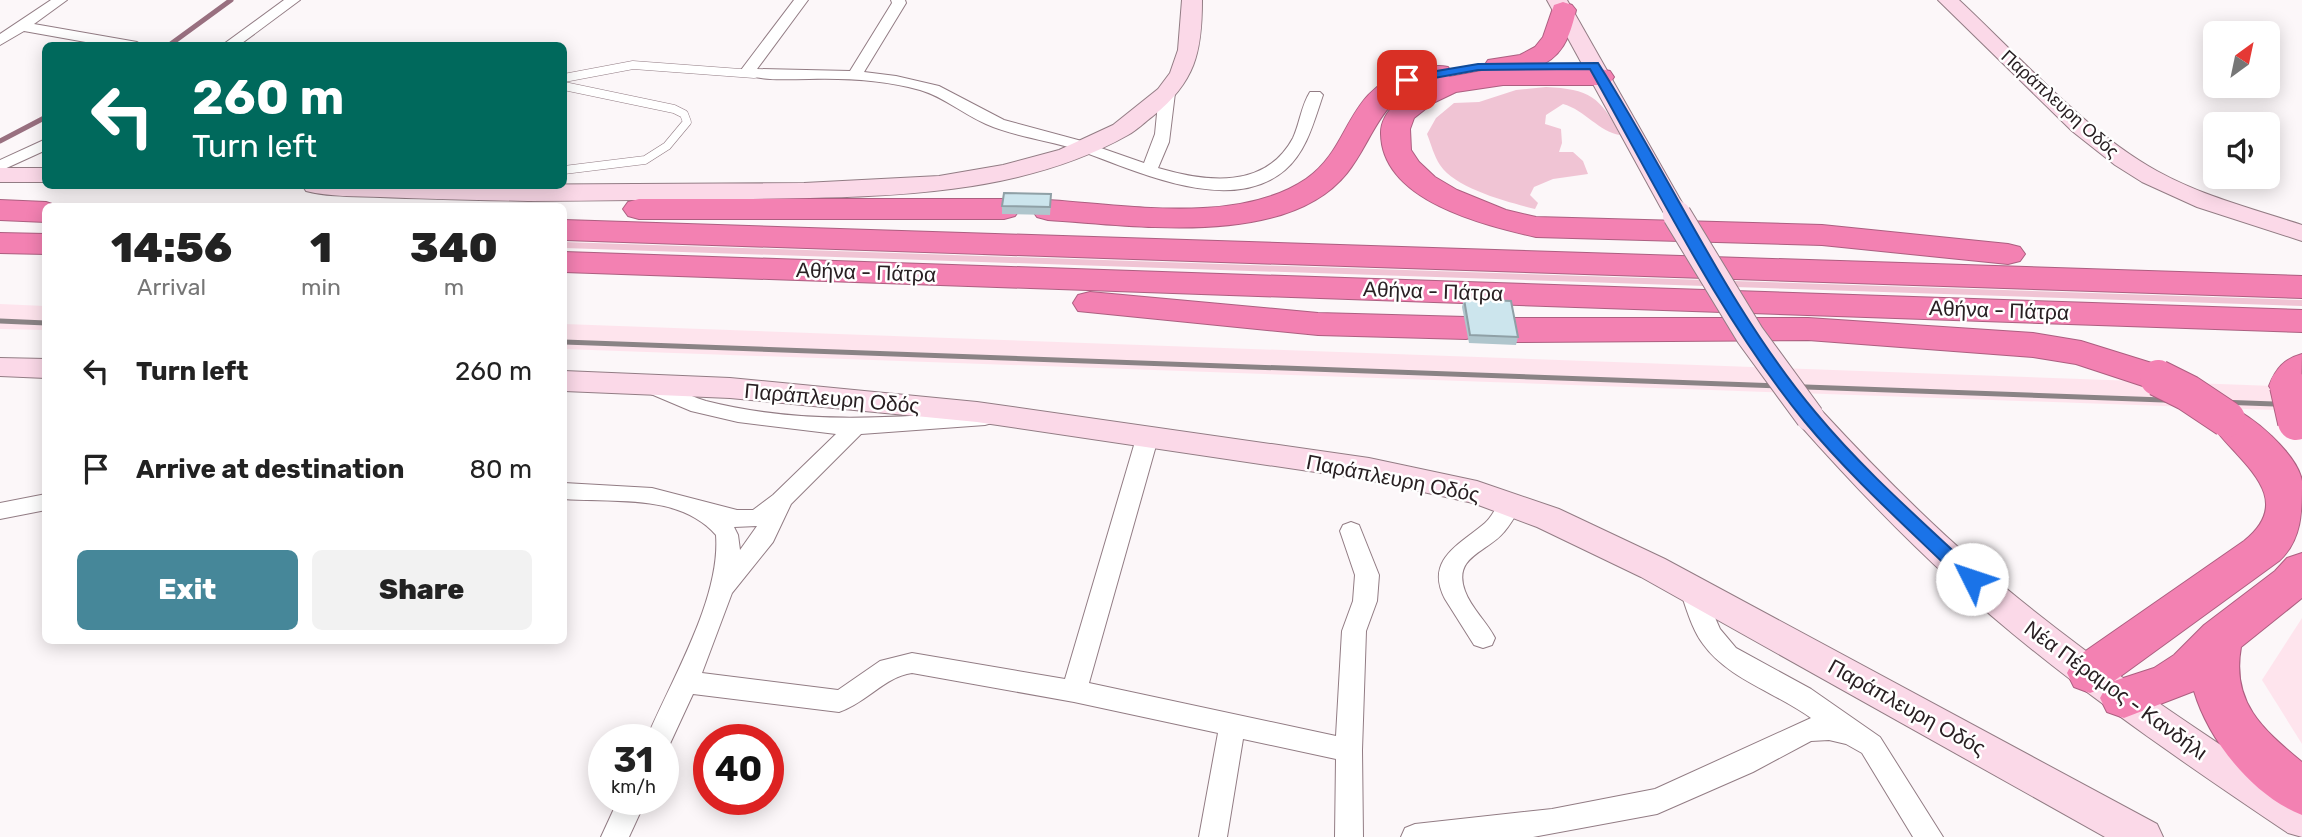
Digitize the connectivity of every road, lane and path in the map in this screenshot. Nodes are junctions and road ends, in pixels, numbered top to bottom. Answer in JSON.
{"nodes":[{"id":1,"x":60,"y":0,"type":"edge"},
{"id":2,"x":293,"y":0,"type":"edge"},
{"id":3,"x":801,"y":0,"type":"edge"},
{"id":4,"x":898,"y":0,"type":"edge"},
{"id":5,"x":1192,"y":0,"type":"edge"},
{"id":6,"x":1948,"y":0,"type":"edge"},
{"id":7,"x":1560,"y":5,"type":"edge"},
{"id":8,"x":23,"y":27,"type":"junction"},
{"id":9,"x":0,"y":41,"type":"edge"},
{"id":10,"x":113,"y":42,"type":"edge"},
{"id":11,"x":234,"y":42,"type":"edge"},
{"id":12,"x":1501,"y":65,"type":"junction"},
{"id":13,"x":1597,"y":72,"type":"junction"},
{"id":14,"x":754,"y":74,"type":"junction"},
{"id":15,"x":855,"y":74,"type":"junction"},
{"id":16,"x":567,"y":77,"type":"edge"},
{"id":17,"x":567,"y":87,"type":"edge"},
{"id":18,"x":1167,"y":93,"type":"junction"},
{"id":19,"x":1315,"y":95,"type":"dead end"},
{"id":20,"x":42,"y":146,"type":"edge"},
{"id":21,"x":1085,"y":147,"type":"junction"},
{"id":22,"x":0,"y":166,"type":"edge"},
{"id":23,"x":567,"y":170,"type":"edge"},
{"id":24,"x":1148,"y":171,"type":"junction"},
{"id":25,"x":0,"y":175,"type":"edge"},
{"id":26,"x":42,"y":176,"type":"edge"},
{"id":27,"x":367,"y":189,"type":"edge"},
{"id":28,"x":527,"y":190,"type":"edge"},
{"id":29,"x":1004,"y":209,"type":"edge"},
{"id":30,"x":0,"y":210,"type":"edge"},
{"id":31,"x":1048,"y":210,"type":"edge"},
{"id":32,"x":567,"y":211,"type":"edge"},
{"id":33,"x":42,"y":212,"type":"edge"},
{"id":34,"x":567,"y":230,"type":"edge"},
{"id":35,"x":2302,"y":233,"type":"edge"},
{"id":36,"x":0,"y":243,"type":"edge"},
{"id":37,"x":42,"y":244,"type":"edge"},
{"id":38,"x":567,"y":262,"type":"edge"},
{"id":39,"x":884,"y":273,"type":"junction"},
{"id":40,"x":2204,"y":283,"type":"junction"},
{"id":41,"x":2302,"y":287,"type":"edge"},
{"id":42,"x":2302,"y":321,"type":"edge"},
{"id":43,"x":1466,"y":328,"type":"edge"},
{"id":44,"x":1513,"y":330,"type":"edge"},
{"id":45,"x":0,"y":367,"type":"edge"},
{"id":46,"x":42,"y":369,"type":"edge"},
{"id":47,"x":567,"y":381,"type":"edge"},
{"id":48,"x":643,"y":382,"type":"junction"},
{"id":49,"x":1004,"y":416,"type":"junction"},
{"id":50,"x":856,"y":427,"type":"junction"},
{"id":51,"x":1149,"y":435,"type":"junction"},
{"id":52,"x":567,"y":491,"type":"edge"},
{"id":53,"x":783,"y":498,"type":"junction"},
{"id":54,"x":680,"y":502,"type":"junction"},
{"id":55,"x":42,"y":503,"type":"edge"},
{"id":56,"x":1511,"y":504,"type":"junction"},
{"id":57,"x":0,"y":511,"type":"edge"},
{"id":58,"x":1352,"y":531,"type":"dead end"},
{"id":59,"x":2302,"y":570,"type":"edge"},
{"id":60,"x":1691,"y":587,"type":"junction"},
{"id":61,"x":721,"y":590,"type":"junction"},
{"id":62,"x":1483,"y":638,"type":"dead end"},
{"id":63,"x":2220,"y":638,"type":"junction"},
{"id":64,"x":685,"y":682,"type":"junction"},
{"id":65,"x":2107,"y":686,"type":"junction"},
{"id":66,"x":1074,"y":691,"type":"junction"},
{"id":67,"x":1233,"y":723,"type":"junction"},
{"id":68,"x":666,"y":724,"type":"edge"},
{"id":69,"x":1851,"y":733,"type":"junction"},
{"id":70,"x":1349,"y":750,"type":"junction"},
{"id":71,"x":2302,"y":792,"type":"edge"},
{"id":72,"x":625,"y":815,"type":"edge"},
{"id":73,"x":2302,"y":820,"type":"edge"},
{"id":74,"x":615,"y":837,"type":"edge"},
{"id":75,"x":1213,"y":837,"type":"edge"},
{"id":76,"x":1349,"y":837,"type":"edge"},
{"id":77,"x":1415,"y":837,"type":"edge"},
{"id":78,"x":1929,"y":837,"type":"edge"},
{"id":79,"x":2143,"y":837,"type":"edge"}],
"edges":[{"from":1,"to":8,"type":"street"},
{"from":2,"to":11,"type":"street"},
{"from":3,"to":14,"type":"street"},
{"from":4,"to":15,"type":"street"},
{"from":5,"to":18,"type":"street"},
{"from":6,"to":35,"type":"street","name":"Παράπλευρη Οδός"},
{"from":7,"to":12,"type":"highway"},
{"from":7,"to":13,"type":"street","name":"Νέα Πέραμος - Κανδήλι"},
{"from":8,"to":9,"type":"street"},
{"from":8,"to":10,"type":"street"},
{"from":12,"to":13,"type":"highway"},
{"from":12,"to":31,"type":"highway"},
{"from":13,"to":40,"type":"highway"},
{"from":13,"to":65,"type":"street","name":"Νέα Πέραμος - Κανδήλι","bridge":true},
{"from":14,"to":15,"type":"street"},
{"from":14,"to":16,"type":"lane"},
{"from":15,"to":21,"type":"street"},
{"from":17,"to":23,"type":"lane"},
{"from":18,"to":21,"type":"street"},
{"from":18,"to":24,"type":"street"},
{"from":19,"to":24,"type":"street"},
{"from":20,"to":22,"type":"street"},
{"from":21,"to":24,"type":"street"},
{"from":21,"to":28,"type":"street"},
{"from":25,"to":26,"type":"street"},
{"from":27,"to":28,"type":"street"},
{"from":29,"to":32,"type":"highway"},
{"from":30,"to":33,"type":"highway"},
{"from":34,"to":40,"type":"highway","name":"Αθήνα - Πάτρα"},
{"from":36,"to":37,"type":"highway"},
{"from":38,"to":39,"type":"highway","name":"Αθήνα - Πάτρα"},
{"from":39,"to":42,"type":"highway","name":"Αθήνα - Πάτρα"},
{"from":39,"to":43,"type":"highway"},
{"from":40,"to":41,"type":"highway","name":"Αθήνα - Πάτρα"},
{"from":44,"to":65,"type":"highway","bridge":true},
{"from":45,"to":46,"type":"street"},
{"from":47,"to":48,"type":"street","name":"Παράπλευρη Οδός"},
{"from":48,"to":49,"type":"street","name":"Παράπλευρη Οδός"},
{"from":48,"to":50,"type":"street"},
{"from":49,"to":50,"type":"street"},
{"from":49,"to":51,"type":"street","name":"Παράπλευρη Οδός"},
{"from":50,"to":53,"type":"street"},
{"from":51,"to":56,"type":"street","name":"Παράπλευρη Οδός"},
{"from":51,"to":66,"type":"street"},
{"from":52,"to":54,"type":"street"},
{"from":53,"to":54,"type":"street"},
{"from":53,"to":61,"type":"street"},
{"from":54,"to":61,"type":"street"},
{"from":55,"to":57,"type":"street"},
{"from":56,"to":60,"type":"street","name":"Παράπλευρη Οδός"},
{"from":56,"to":62,"type":"street"},
{"from":58,"to":70,"type":"street"},
{"from":59,"to":63,"type":"highway"},
{"from":60,"to":69,"type":"street"},
{"from":60,"to":79,"type":"street","name":"Παράπλευρη Οδός"},
{"from":61,"to":64,"type":"street"},
{"from":63,"to":65,"type":"highway"},
{"from":63,"to":71,"type":"highway"},
{"from":64,"to":66,"type":"street"},
{"from":64,"to":68,"type":"street"},
{"from":65,"to":73,"type":"street","name":"Νέα Πέραμος - Κανδήλι"},
{"from":66,"to":67,"type":"street"},
{"from":67,"to":70,"type":"street"},
{"from":67,"to":75,"type":"street"},
{"from":69,"to":77,"type":"street"},
{"from":69,"to":78,"type":"street"},
{"from":70,"to":76,"type":"street"},
{"from":72,"to":74,"type":"street"}]}
